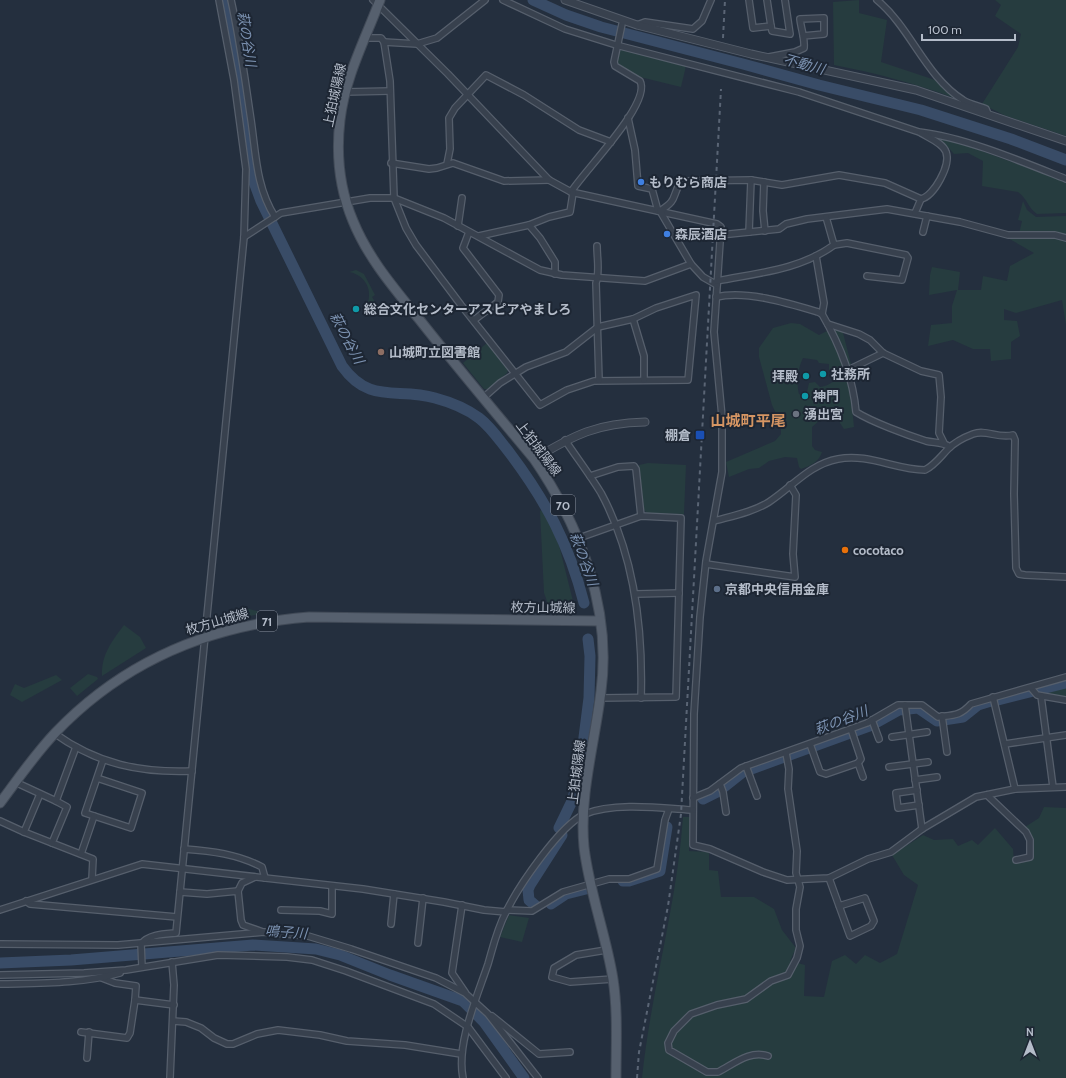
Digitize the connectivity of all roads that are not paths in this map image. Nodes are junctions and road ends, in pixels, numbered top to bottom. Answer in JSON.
{"nodes":[{"id":1,"x":219,"y":0,"type":"edge"},
{"id":2,"x":231,"y":0,"type":"edge"},
{"id":3,"x":485,"y":0,"type":"edge"},
{"id":4,"x":503,"y":0,"type":"edge"},
{"id":5,"x":565,"y":0,"type":"edge"},
{"id":6,"x":711,"y":0,"type":"edge"},
{"id":7,"x":749,"y":0,"type":"edge"},
{"id":8,"x":767,"y":0,"type":"edge"},
{"id":9,"x":785,"y":0,"type":"edge"},
{"id":10,"x":877,"y":0,"type":"edge"},
{"id":11,"x":377,"y":1,"type":"edge"},
{"id":12,"x":622,"y":22,"type":"junction"},
{"id":13,"x":637,"y":25,"type":"junction"},
{"id":14,"x":771,"y":26,"type":"junction"},
{"id":15,"x":803,"y":36,"type":"junction"},
{"id":16,"x":364,"y":38,"type":"junction"},
{"id":17,"x":384,"y":42,"type":"junction"},
{"id":18,"x":417,"y":44,"type":"junction"},
{"id":19,"x":617,"y":44,"type":"junction"},
{"id":20,"x":766,"y":57,"type":"junction"},
{"id":21,"x":390,"y":91,"type":"junction"},
{"id":22,"x":345,"y":92,"type":"junction"},
{"id":23,"x":468,"y":95,"type":"junction"},
{"id":24,"x":988,"y":114,"type":"junction"},
{"id":25,"x":628,"y":118,"type":"junction"},
{"id":26,"x":919,"y":132,"type":"junction"},
{"id":27,"x":1066,"y":141,"type":"edge"},
{"id":28,"x":611,"y":142,"type":"junction"},
{"id":29,"x":392,"y":163,"type":"junction"},
{"id":30,"x":447,"y":164,"type":"junction"},
{"id":31,"x":1066,"y":179,"type":"edge"},
{"id":32,"x":549,"y":180,"type":"junction"},
{"id":33,"x":751,"y":180,"type":"junction"},
{"id":34,"x":764,"y":182,"type":"junction"},
{"id":35,"x":572,"y":193,"type":"junction"},
{"id":36,"x":394,"y":198,"type":"junction"},
{"id":37,"x":462,"y":198,"type":"dead end"},
{"id":38,"x":921,"y":199,"type":"junction"},
{"id":39,"x":347,"y":202,"type":"junction"},
{"id":40,"x":659,"y":211,"type":"junction"},
{"id":41,"x":915,"y":213,"type":"junction"},
{"id":42,"x":927,"y":216,"type":"junction"},
{"id":43,"x":274,"y":217,"type":"junction"},
{"id":44,"x":826,"y":217,"type":"junction"},
{"id":45,"x":529,"y":225,"type":"junction"},
{"id":46,"x":458,"y":226,"type":"junction"},
{"id":47,"x":765,"y":231,"type":"junction"},
{"id":48,"x":469,"y":232,"type":"junction"},
{"id":49,"x":749,"y":232,"type":"junction"},
{"id":50,"x":923,"y":232,"type":"dead end"},
{"id":51,"x":720,"y":235,"type":"junction"},
{"id":52,"x":480,"y":236,"type":"junction"},
{"id":53,"x":244,"y":237,"type":"junction"},
{"id":54,"x":1066,"y":238,"type":"edge"},
{"id":55,"x":834,"y":245,"type":"junction"},
{"id":56,"x":597,"y":246,"type":"dead end"},
{"id":57,"x":816,"y":256,"type":"junction"},
{"id":58,"x":691,"y":264,"type":"junction"},
{"id":59,"x":555,"y":274,"type":"junction"},
{"id":60,"x":867,"y":276,"type":"dead end"},
{"id":61,"x":598,"y":278,"type":"junction"},
{"id":62,"x":717,"y":283,"type":"junction"},
{"id":63,"x":716,"y":297,"type":"junction"},
{"id":64,"x":822,"y":314,"type":"junction"},
{"id":65,"x":633,"y":319,"type":"junction"},
{"id":66,"x":474,"y":320,"type":"junction"},
{"id":67,"x":828,"y":324,"type":"junction"},
{"id":68,"x":598,"y":327,"type":"junction"},
{"id":69,"x":883,"y":353,"type":"junction"},
{"id":70,"x":848,"y":370,"type":"junction"},
{"id":71,"x":514,"y":374,"type":"junction"},
{"id":72,"x":599,"y":380,"type":"junction"},
{"id":73,"x":644,"y":380,"type":"junction"},
{"id":74,"x":483,"y":398,"type":"junction"},
{"id":75,"x":645,"y":422,"type":"dead end"},
{"id":76,"x":565,"y":440,"type":"junction"},
{"id":77,"x":944,"y":443,"type":"junction"},
{"id":78,"x":950,"y":447,"type":"junction"},
{"id":79,"x":534,"y":459,"type":"junction"},
{"id":80,"x":590,"y":476,"type":"junction"},
{"id":81,"x":790,"y":485,"type":"junction"},
{"id":82,"x":641,"y":516,"type":"junction"},
{"id":83,"x":714,"y":521,"type":"junction"},
{"id":84,"x":614,"y":525,"type":"junction"},
{"id":85,"x":579,"y":538,"type":"junction"},
{"id":86,"x":706,"y":564,"type":"junction"},
{"id":87,"x":1066,"y":577,"type":"edge"},
{"id":88,"x":679,"y":593,"type":"junction"},
{"id":89,"x":636,"y":594,"type":"junction"},
{"id":90,"x":600,"y":621,"type":"junction"},
{"id":91,"x":204,"y":636,"type":"junction"},
{"id":92,"x":1066,"y":678,"type":"edge"},
{"id":93,"x":1033,"y":690,"type":"junction"},
{"id":94,"x":1041,"y":696,"type":"junction"},
{"id":95,"x":993,"y":697,"type":"junction"},
{"id":96,"x":600,"y":698,"type":"junction"},
{"id":97,"x":641,"y":698,"type":"junction"},
{"id":98,"x":1066,"y":700,"type":"edge"},
{"id":99,"x":905,"y":707,"type":"junction"},
{"id":100,"x":943,"y":719,"type":"junction"},
{"id":101,"x":874,"y":722,"type":"junction"},
{"id":102,"x":852,"y":732,"type":"junction"},
{"id":103,"x":927,"y":732,"type":"dead end"},
{"id":104,"x":54,"y":733,"type":"junction"},
{"id":105,"x":1066,"y":734,"type":"edge"},
{"id":106,"x":909,"y":735,"type":"junction"},
{"id":107,"x":892,"y":737,"type":"dead end"},
{"id":108,"x":1046,"y":737,"type":"junction"},
{"id":109,"x":879,"y":739,"type":"dead end"},
{"id":110,"x":1005,"y":744,"type":"junction"},
{"id":111,"x":76,"y":747,"type":"junction"},
{"id":112,"x":811,"y":747,"type":"junction"},
{"id":113,"x":947,"y":752,"type":"dead end"},
{"id":114,"x":787,"y":756,"type":"junction"},
{"id":115,"x":103,"y":760,"type":"junction"},
{"id":116,"x":928,"y":762,"type":"dead end"},
{"id":117,"x":858,"y":763,"type":"junction"},
{"id":118,"x":913,"y":764,"type":"junction"},
{"id":119,"x":888,"y":767,"type":"dead end"},
{"id":120,"x":747,"y":769,"type":"junction"},
{"id":121,"x":192,"y":771,"type":"junction"},
{"id":122,"x":863,"y":777,"type":"dead end"},
{"id":123,"x":937,"y":777,"type":"dead end"},
{"id":124,"x":97,"y":778,"type":"junction"},
{"id":125,"x":915,"y":780,"type":"junction"},
{"id":126,"x":15,"y":782,"type":"junction"},
{"id":127,"x":721,"y":787,"type":"junction"},
{"id":128,"x":1053,"y":787,"type":"junction"},
{"id":129,"x":1066,"y":787,"type":"edge"},
{"id":130,"x":1015,"y":788,"type":"junction"},
{"id":131,"x":917,"y":790,"type":"junction"},
{"id":132,"x":40,"y":794,"type":"junction"},
{"id":133,"x":987,"y":795,"type":"junction"},
{"id":134,"x":757,"y":796,"type":"dead end"},
{"id":135,"x":693,"y":798,"type":"junction"},
{"id":136,"x":56,"y":801,"type":"junction"},
{"id":137,"x":0,"y":803,"type":"edge"},
{"id":138,"x":919,"y":805,"type":"junction"},
{"id":139,"x":669,"y":809,"type":"junction"},
{"id":140,"x":693,"y":810,"type":"junction"},
{"id":141,"x":726,"y":812,"type":"dead end"},
{"id":142,"x":584,"y":814,"type":"junction"},
{"id":143,"x":94,"y":816,"type":"junction"},
{"id":144,"x":0,"y":821,"type":"edge"},
{"id":145,"x":922,"y":829,"type":"junction"},
{"id":146,"x":24,"y":832,"type":"junction"},
{"id":147,"x":52,"y":843,"type":"junction"},
{"id":148,"x":184,"y":849,"type":"junction"},
{"id":149,"x":82,"y":854,"type":"junction"},
{"id":150,"x":1016,"y":860,"type":"dead end"},
{"id":151,"x":182,"y":868,"type":"junction"},
{"id":152,"x":256,"y":877,"type":"junction"},
{"id":153,"x":264,"y":878,"type":"junction"},
{"id":154,"x":829,"y":878,"type":"junction"},
{"id":155,"x":92,"y":879,"type":"junction"},
{"id":156,"x":798,"y":880,"type":"junction"},
{"id":157,"x":592,"y":883,"type":"junction"},
{"id":158,"x":332,"y":886,"type":"junction"},
{"id":159,"x":238,"y":891,"type":"junction"},
{"id":160,"x":180,"y":892,"type":"junction"},
{"id":161,"x":394,"y":894,"type":"junction"},
{"id":162,"x":423,"y":898,"type":"junction"},
{"id":163,"x":26,"y":901,"type":"junction"},
{"id":164,"x":462,"y":906,"type":"junction"},
{"id":165,"x":839,"y":906,"type":"junction"},
{"id":166,"x":0,"y":910,"type":"edge"},
{"id":167,"x":281,"y":910,"type":"dead end"},
{"id":168,"x":506,"y":911,"type":"junction"},
{"id":169,"x":177,"y":917,"type":"junction"},
{"id":170,"x":391,"y":924,"type":"dead end"},
{"id":171,"x":264,"y":932,"type":"junction"},
{"id":172,"x":418,"y":943,"type":"dead end"},
{"id":173,"x":0,"y":944,"type":"edge"},
{"id":174,"x":141,"y":945,"type":"junction"},
{"id":175,"x":606,"y":950,"type":"junction"},
{"id":176,"x":172,"y":962,"type":"junction"},
{"id":177,"x":142,"y":966,"type":"junction"},
{"id":178,"x":126,"y":970,"type":"junction"},
{"id":179,"x":0,"y":975,"type":"edge"},
{"id":180,"x":102,"y":978,"type":"junction"},
{"id":181,"x":613,"y":979,"type":"junction"},
{"id":182,"x":0,"y":984,"type":"edge"},
{"id":183,"x":465,"y":992,"type":"junction"},
{"id":184,"x":135,"y":1000,"type":"junction"},
{"id":185,"x":475,"y":1002,"type":"junction"},
{"id":186,"x":174,"y":1005,"type":"junction"},
{"id":187,"x":488,"y":1014,"type":"junction"},
{"id":188,"x":173,"y":1021,"type":"junction"},
{"id":189,"x":469,"y":1026,"type":"junction"},
{"id":190,"x":81,"y":1032,"type":"dead end"},
{"id":191,"x":89,"y":1032,"type":"junction"},
{"id":192,"x":570,"y":1052,"type":"dead end"},
{"id":193,"x":461,"y":1054,"type":"junction"},
{"id":194,"x":768,"y":1056,"type":"dead end"},
{"id":195,"x":87,"y":1058,"type":"dead end"},
{"id":196,"x":170,"y":1078,"type":"edge"},
{"id":197,"x":462,"y":1078,"type":"edge"},
{"id":198,"x":506,"y":1078,"type":"edge"},
{"id":199,"x":538,"y":1078,"type":"edge"},
{"id":200,"x":616,"y":1078,"type":"edge"}],
"edges":[{"from":1,"to":53,"type":"street"},
{"from":2,"to":43,"type":"street"},
{"from":3,"to":18,"type":"street"},
{"from":4,"to":19,"type":"street"},
{"from":5,"to":12,"type":"street"},
{"from":6,"to":13,"type":"street"},
{"from":7,"to":14,"type":"street"},
{"from":8,"to":14,"type":"street"},
{"from":9,"to":14,"type":"street"},
{"from":10,"to":24,"type":"street"},
{"from":11,"to":16,"type":"main road","name":"上狛城陽線","number":"70"},
{"from":11,"to":18,"type":"street"},
{"from":12,"to":13,"type":"street"},
{"from":12,"to":19,"type":"street"},
{"from":13,"to":20,"type":"street"},
{"from":15,"to":15,"type":"street"},
{"from":15,"to":20,"type":"street"},
{"from":16,"to":17,"type":"street"},
{"from":16,"to":22,"type":"main road","name":"上狛城陽線","number":"70"},
{"from":17,"to":18,"type":"street"},
{"from":17,"to":21,"type":"street"},
{"from":18,"to":23,"type":"street"},
{"from":19,"to":25,"type":"street"},
{"from":19,"to":26,"type":"street"},
{"from":20,"to":24,"type":"street"},
{"from":21,"to":22,"type":"street"},
{"from":21,"to":29,"type":"street"},
{"from":22,"to":39,"type":"main road","name":"上狛城陽線","number":"70"},
{"from":23,"to":28,"type":"street"},
{"from":23,"to":30,"type":"street"},
{"from":23,"to":32,"type":"street"},
{"from":24,"to":27,"type":"street"},
{"from":25,"to":28,"type":"street"},
{"from":25,"to":40,"type":"street"},
{"from":26,"to":31,"type":"street"},
{"from":26,"to":38,"type":"street"},
{"from":28,"to":35,"type":"street"},
{"from":29,"to":30,"type":"street"},
{"from":29,"to":36,"type":"street"},
{"from":30,"to":32,"type":"street"},
{"from":32,"to":35,"type":"street"},
{"from":33,"to":34,"type":"street"},
{"from":33,"to":40,"type":"street"},
{"from":33,"to":49,"type":"street"},
{"from":34,"to":38,"type":"street"},
{"from":34,"to":47,"type":"street"},
{"from":35,"to":40,"type":"street"},
{"from":35,"to":45,"type":"street"},
{"from":36,"to":39,"type":"street"},
{"from":36,"to":46,"type":"street"},
{"from":36,"to":66,"type":"street"},
{"from":37,"to":46,"type":"street"},
{"from":38,"to":41,"type":"street"},
{"from":39,"to":43,"type":"street"},
{"from":39,"to":74,"type":"main road","name":"上狛城陽線","number":"70"},
{"from":40,"to":51,"type":"street"},
{"from":40,"to":58,"type":"street"},
{"from":41,"to":42,"type":"street"},
{"from":41,"to":44,"type":"street"},
{"from":42,"to":50,"type":"street"},
{"from":42,"to":54,"type":"street"},
{"from":43,"to":53,"type":"street"},
{"from":44,"to":47,"type":"street"},
{"from":44,"to":55,"type":"street"},
{"from":45,"to":52,"type":"street"},
{"from":45,"to":59,"type":"street"},
{"from":46,"to":48,"type":"street"},
{"from":47,"to":49,"type":"street"},
{"from":48,"to":52,"type":"street"},
{"from":48,"to":66,"type":"street"},
{"from":49,"to":51,"type":"street"},
{"from":51,"to":62,"type":"street"},
{"from":52,"to":59,"type":"street"},
{"from":53,"to":91,"type":"street"},
{"from":55,"to":57,"type":"street"},
{"from":55,"to":60,"type":"street"},
{"from":56,"to":61,"type":"street"},
{"from":57,"to":62,"type":"street"},
{"from":57,"to":64,"type":"street"},
{"from":58,"to":61,"type":"street"},
{"from":58,"to":62,"type":"street"},
{"from":59,"to":61,"type":"street"},
{"from":61,"to":68,"type":"street"},
{"from":62,"to":63,"type":"street"},
{"from":63,"to":64,"type":"street"},
{"from":63,"to":83,"type":"street"},
{"from":64,"to":67,"type":"street"},
{"from":65,"to":68,"type":"street"},
{"from":65,"to":73,"type":"street"},
{"from":65,"to":73,"type":"street"},
{"from":66,"to":71,"type":"street"},
{"from":67,"to":69,"type":"street"},
{"from":67,"to":70,"type":"street"},
{"from":68,"to":71,"type":"street"},
{"from":68,"to":72,"type":"street"},
{"from":69,"to":70,"type":"street"},
{"from":69,"to":77,"type":"street"},
{"from":70,"to":77,"type":"street"},
{"from":71,"to":72,"type":"street"},
{"from":71,"to":74,"type":"street"},
{"from":72,"to":73,"type":"street"},
{"from":74,"to":79,"type":"main road","name":"上狛城陽線","number":"70"},
{"from":75,"to":76,"type":"street"},
{"from":76,"to":79,"type":"street"},
{"from":76,"to":80,"type":"street"},
{"from":77,"to":78,"type":"street"},
{"from":78,"to":81,"type":"street"},
{"from":78,"to":87,"type":"street"},
{"from":79,"to":85,"type":"main road","name":"上狛城陽線","number":"70"},
{"from":80,"to":82,"type":"street"},
{"from":80,"to":84,"type":"street"},
{"from":81,"to":83,"type":"street"},
{"from":81,"to":86,"type":"street"},
{"from":82,"to":84,"type":"street"},
{"from":82,"to":88,"type":"street"},
{"from":83,"to":86,"type":"street"},
{"from":84,"to":85,"type":"street"},
{"from":84,"to":89,"type":"street"},
{"from":85,"to":90,"type":"main road","name":"上狛城陽線","number":"70"},
{"from":86,"to":135,"type":"street"},
{"from":88,"to":89,"type":"street"},
{"from":88,"to":97,"type":"street"},
{"from":89,"to":97,"type":"street"},
{"from":90,"to":91,"type":"main road","name":"枚方山城線","number":"71"},
{"from":90,"to":96,"type":"main road","name":"上狛城陽線","number":"70"},
{"from":91,"to":104,"type":"main road","name":"枚方山城線","number":"71"},
{"from":91,"to":121,"type":"street"},
{"from":92,"to":93,"type":"street"},
{"from":93,"to":94,"type":"street"},
{"from":93,"to":95,"type":"street"},
{"from":94,"to":98,"type":"street"},
{"from":94,"to":108,"type":"street"},
{"from":95,"to":100,"type":"street"},
{"from":95,"to":110,"type":"street"},
{"from":96,"to":97,"type":"street"},
{"from":96,"to":142,"type":"main road","name":"上狛城陽線","number":"70"},
{"from":99,"to":100,"type":"street"},
{"from":99,"to":101,"type":"street"},
{"from":99,"to":106,"type":"street"},
{"from":100,"to":113,"type":"street"},
{"from":101,"to":102,"type":"street"},
{"from":101,"to":109,"type":"street"},
{"from":102,"to":112,"type":"street"},
{"from":102,"to":117,"type":"street"},
{"from":103,"to":106,"type":"street"},
{"from":104,"to":111,"type":"street"},
{"from":104,"to":126,"type":"main road","name":"枚方山城線","number":"71"},
{"from":105,"to":108,"type":"street"},
{"from":106,"to":107,"type":"street"},
{"from":106,"to":118,"type":"street"},
{"from":108,"to":110,"type":"street"},
{"from":108,"to":128,"type":"street"},
{"from":110,"to":130,"type":"street"},
{"from":111,"to":115,"type":"street"},
{"from":111,"to":136,"type":"street"},
{"from":112,"to":114,"type":"street"},
{"from":112,"to":117,"type":"street"},
{"from":114,"to":120,"type":"street"},
{"from":114,"to":156,"type":"street"},
{"from":115,"to":121,"type":"street"},
{"from":115,"to":124,"type":"street"},
{"from":116,"to":118,"type":"street"},
{"from":117,"to":122,"type":"street"},
{"from":118,"to":119,"type":"street"},
{"from":118,"to":125,"type":"street"},
{"from":120,"to":127,"type":"street"},
{"from":120,"to":134,"type":"street"},
{"from":121,"to":148,"type":"street"},
{"from":123,"to":125,"type":"street"},
{"from":124,"to":143,"type":"street"},
{"from":124,"to":143,"type":"street"},
{"from":125,"to":131,"type":"street"},
{"from":126,"to":132,"type":"street"},
{"from":126,"to":137,"type":"main road","name":"枚方山城線","number":"71"},
{"from":127,"to":135,"type":"street"},
{"from":127,"to":141,"type":"street"},
{"from":128,"to":129,"type":"street"},
{"from":128,"to":130,"type":"street"},
{"from":130,"to":133,"type":"street"},
{"from":131,"to":138,"type":"street"},
{"from":131,"to":138,"type":"street"},
{"from":132,"to":136,"type":"street"},
{"from":132,"to":146,"type":"street"},
{"from":133,"to":145,"type":"street"},
{"from":133,"to":150,"type":"street"},
{"from":135,"to":140,"type":"street"},
{"from":136,"to":147,"type":"street"},
{"from":138,"to":145,"type":"street"},
{"from":139,"to":140,"type":"street"},
{"from":139,"to":142,"type":"street"},
{"from":139,"to":157,"type":"street"},
{"from":140,"to":156,"type":"street"},
{"from":142,"to":157,"type":"main road","name":"上狛城陽線","number":"70"},
{"from":142,"to":168,"type":"street"},
{"from":143,"to":149,"type":"street"},
{"from":144,"to":146,"type":"street"},
{"from":145,"to":154,"type":"street"},
{"from":146,"to":147,"type":"street"},
{"from":147,"to":149,"type":"street"},
{"from":148,"to":151,"type":"street"},
{"from":148,"to":153,"type":"street"},
{"from":149,"to":155,"type":"street"},
{"from":151,"to":152,"type":"street"},
{"from":151,"to":155,"type":"street"},
{"from":151,"to":160,"type":"street"},
{"from":152,"to":153,"type":"street"},
{"from":152,"to":159,"type":"street"},
{"from":153,"to":158,"type":"street"},
{"from":154,"to":156,"type":"street"},
{"from":154,"to":165,"type":"street"},
{"from":155,"to":163,"type":"street"},
{"from":156,"to":194,"type":"street"},
{"from":157,"to":168,"type":"street"},
{"from":157,"to":175,"type":"main road","name":"上狛城陽線","number":"70"},
{"from":158,"to":161,"type":"street"},
{"from":158,"to":167,"type":"street"},
{"from":159,"to":160,"type":"street"},
{"from":159,"to":171,"type":"street"},
{"from":160,"to":169,"type":"street"},
{"from":161,"to":162,"type":"street"},
{"from":161,"to":170,"type":"street"},
{"from":162,"to":164,"type":"street"},
{"from":162,"to":172,"type":"street"},
{"from":163,"to":166,"type":"street"},
{"from":163,"to":169,"type":"street"},
{"from":164,"to":168,"type":"street"},
{"from":164,"to":183,"type":"street"},
{"from":165,"to":165,"type":"street"},
{"from":168,"to":185,"type":"street"},
{"from":169,"to":174,"type":"street"},
{"from":171,"to":174,"type":"street"},
{"from":171,"to":183,"type":"street"},
{"from":173,"to":174,"type":"street"},
{"from":174,"to":177,"type":"street"},
{"from":175,"to":181,"type":"main road","name":"上狛城陽線","number":"70"},
{"from":175,"to":181,"type":"street"},
{"from":176,"to":177,"type":"street"},
{"from":176,"to":186,"type":"street"},
{"from":176,"to":189,"type":"street"},
{"from":177,"to":178,"type":"street"},
{"from":178,"to":179,"type":"street"},
{"from":178,"to":180,"type":"street"},
{"from":180,"to":182,"type":"street"},
{"from":180,"to":184,"type":"street"},
{"from":181,"to":200,"type":"main road","name":"上狛城陽線","number":"70"},
{"from":183,"to":185,"type":"street"},
{"from":184,"to":186,"type":"street"},
{"from":184,"to":191,"type":"street"},
{"from":185,"to":187,"type":"street"},
{"from":185,"to":189,"type":"street"},
{"from":186,"to":188,"type":"street"},
{"from":187,"to":192,"type":"street"},
{"from":187,"to":199,"type":"street"},
{"from":188,"to":193,"type":"street"},
{"from":188,"to":196,"type":"street"},
{"from":189,"to":193,"type":"street"},
{"from":189,"to":198,"type":"street"},
{"from":190,"to":191,"type":"street"},
{"from":191,"to":195,"type":"street"},
{"from":193,"to":197,"type":"street"}]}
